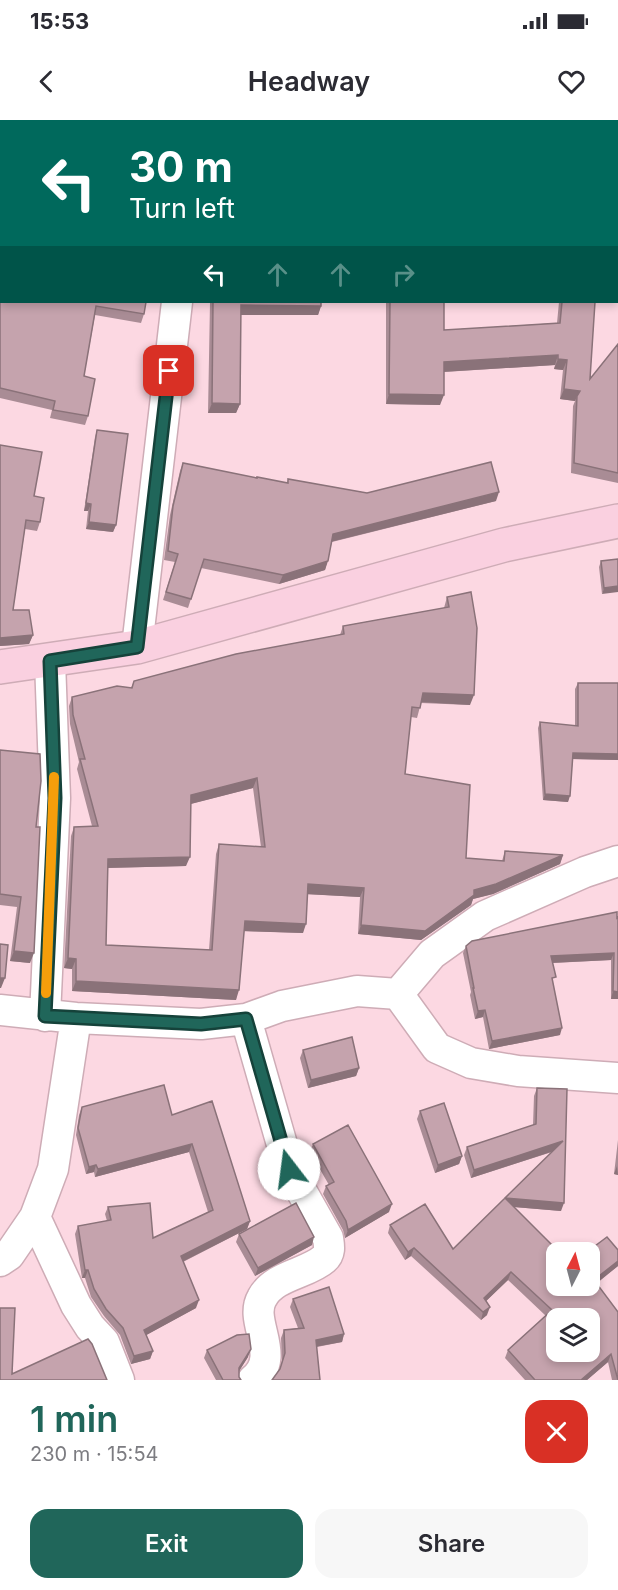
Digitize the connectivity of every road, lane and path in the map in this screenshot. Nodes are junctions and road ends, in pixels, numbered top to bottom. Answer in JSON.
{"nodes":[{"id":1,"x":177,"y":303,"type":"edge"},
{"id":2,"x":618,"y":521,"type":"edge"},
{"id":3,"x":137,"y":647,"type":"junction"},
{"id":4,"x":50,"y":661,"type":"junction"},
{"id":5,"x":0,"y":667,"type":"edge"},
{"id":6,"x":618,"y":861,"type":"edge"},
{"id":7,"x":398,"y":994,"type":"junction"},
{"id":8,"x":0,"y":1010,"type":"edge"},
{"id":9,"x":45,"y":1016,"type":"junction"},
{"id":10,"x":76,"y":1018,"type":"junction"},
{"id":11,"x":246,"y":1019,"type":"junction"},
{"id":12,"x":618,"y":1078,"type":"edge"},
{"id":13,"x":35,"y":1217,"type":"junction"},
{"id":14,"x":0,"y":1261,"type":"edge"},
{"id":15,"x":119,"y":1380,"type":"edge"},
{"id":16,"x":253,"y":1380,"type":"edge"}],
"edges":[{"from":1,"to":3,"type":"street"},
{"from":2,"to":3,"type":"street"},
{"from":3,"to":4,"type":"street"},
{"from":4,"to":5,"type":"street"},
{"from":4,"to":9,"type":"street"},
{"from":6,"to":7,"type":"street"},
{"from":7,"to":11,"type":"street"},
{"from":7,"to":12,"type":"street"},
{"from":8,"to":9,"type":"street"},
{"from":9,"to":10,"type":"street"},
{"from":10,"to":11,"type":"street"},
{"from":10,"to":13,"type":"street"},
{"from":11,"to":16,"type":"street"},
{"from":13,"to":14,"type":"street"},
{"from":13,"to":15,"type":"street"}]}
